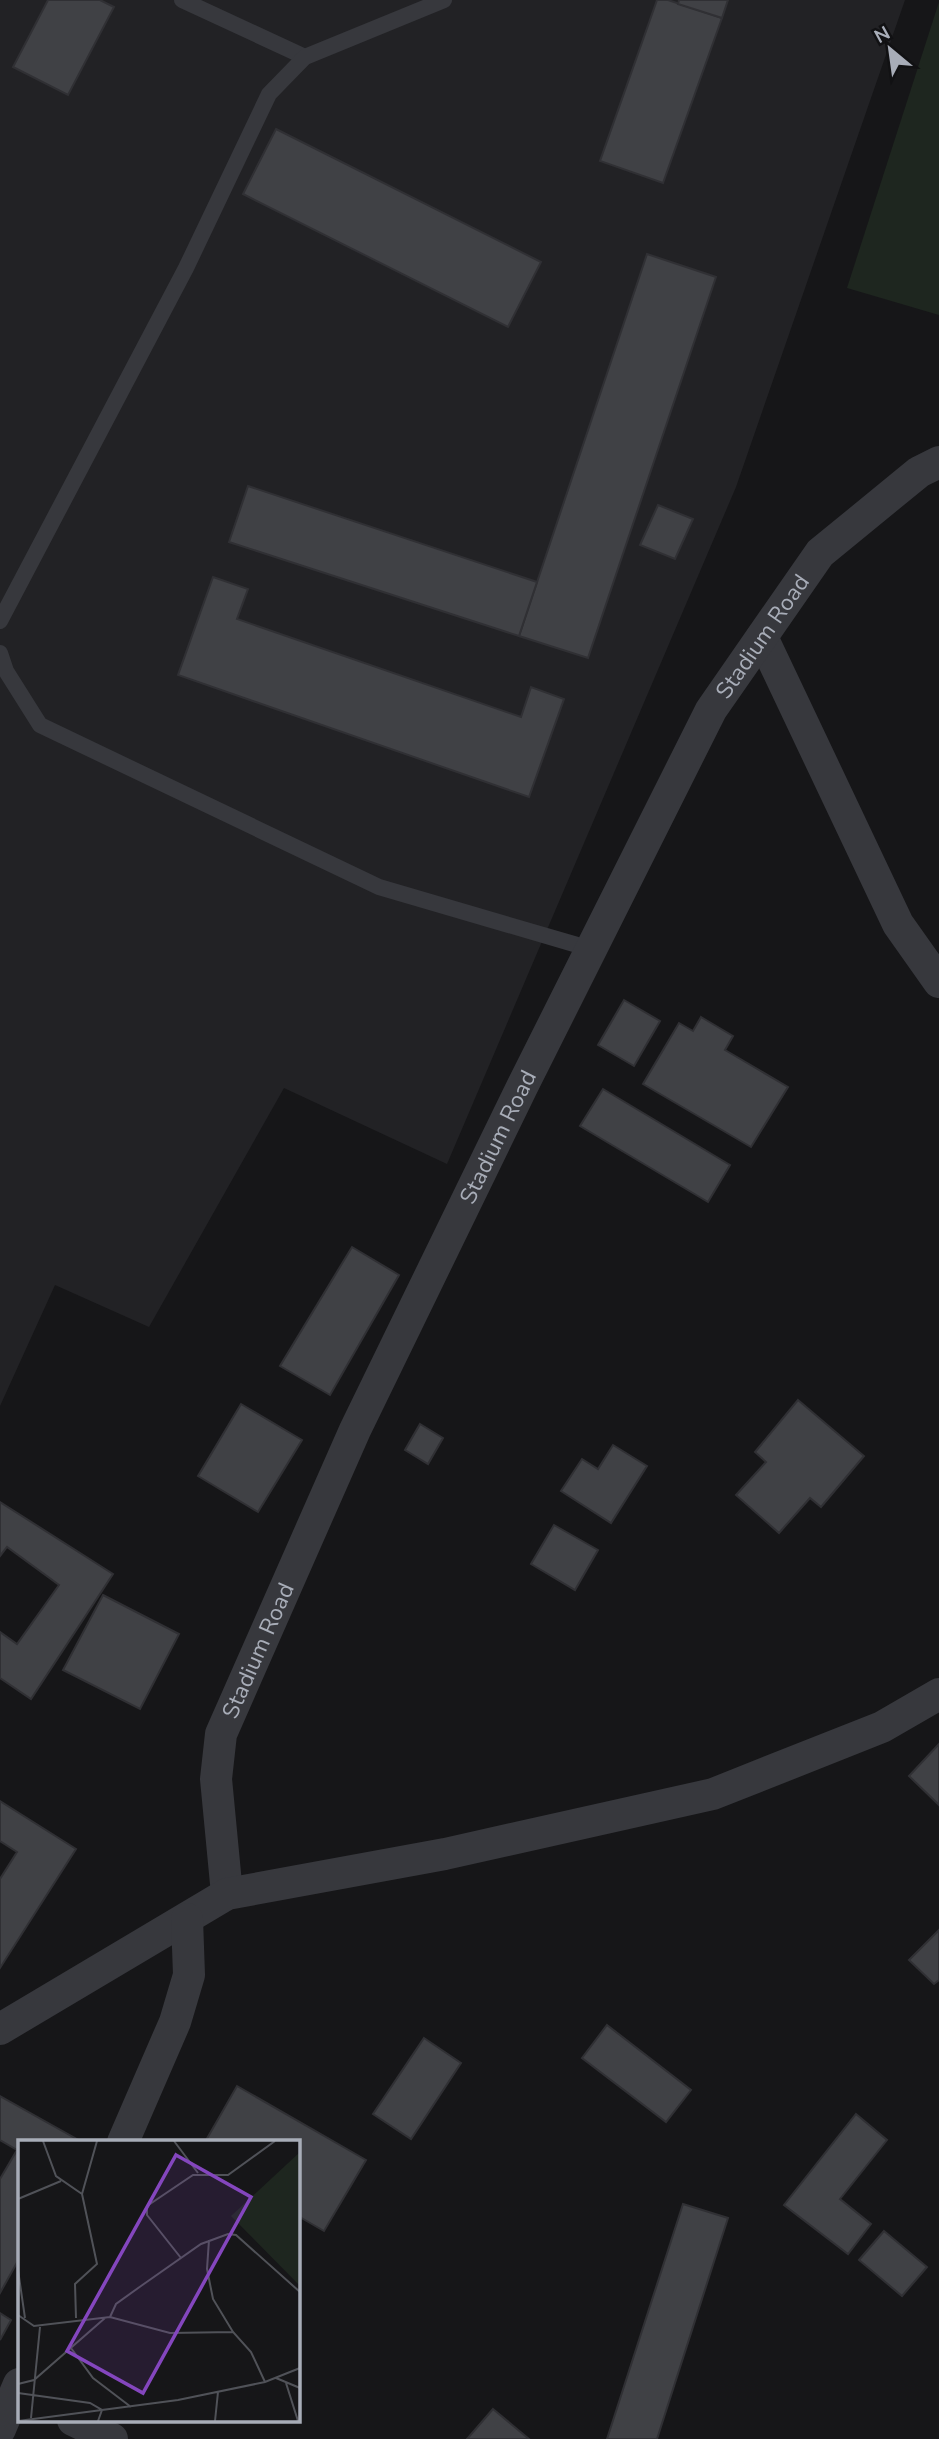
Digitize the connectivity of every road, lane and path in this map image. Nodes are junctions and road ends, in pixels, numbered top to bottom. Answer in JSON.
{"nodes":[{"id":1,"x":182,"y":0,"type":"edge"},
{"id":2,"x":444,"y":0,"type":"edge"},
{"id":3,"x":305,"y":57,"type":"junction"},
{"id":4,"x":939,"y":462,"type":"edge"},
{"id":5,"x":0,"y":621,"type":"edge"},
{"id":6,"x":762,"y":637,"type":"junction"},
{"id":7,"x":0,"y":653,"type":"edge"},
{"id":8,"x":591,"y":948,"type":"junction"},
{"id":9,"x":939,"y":982,"type":"edge"},
{"id":10,"x":939,"y":1694,"type":"edge"},
{"id":11,"x":227,"y":1894,"type":"junction"},
{"id":12,"x":187,"y":1919,"type":"junction"},
{"id":13,"x":0,"y":2029,"type":"edge"},
{"id":14,"x":123,"y":2140,"type":"edge"},
{"id":15,"x":18,"y":2390,"type":"edge"},
{"id":16,"x":78,"y":2422,"type":"edge"},
{"id":17,"x":0,"y":2430,"type":"edge"},
{"id":18,"x":112,"y":2439,"type":"edge"}],
"edges":[{"from":1,"to":3,"type":"lane"},
{"from":2,"to":3,"type":"lane"},
{"from":3,"to":5,"type":"lane"},
{"from":4,"to":6,"type":"street","name":"Stadium Road"},
{"from":6,"to":8,"type":"street","name":"Stadium Road"},
{"from":6,"to":9,"type":"street"},
{"from":7,"to":8,"type":"lane"},
{"from":8,"to":11,"type":"street","name":"Stadium Road"},
{"from":10,"to":11,"type":"street"},
{"from":11,"to":12,"type":"street"},
{"from":12,"to":13,"type":"street"},
{"from":12,"to":14,"type":"street"},
{"from":15,"to":17,"type":"street"},
{"from":16,"to":18,"type":"street"}]}
